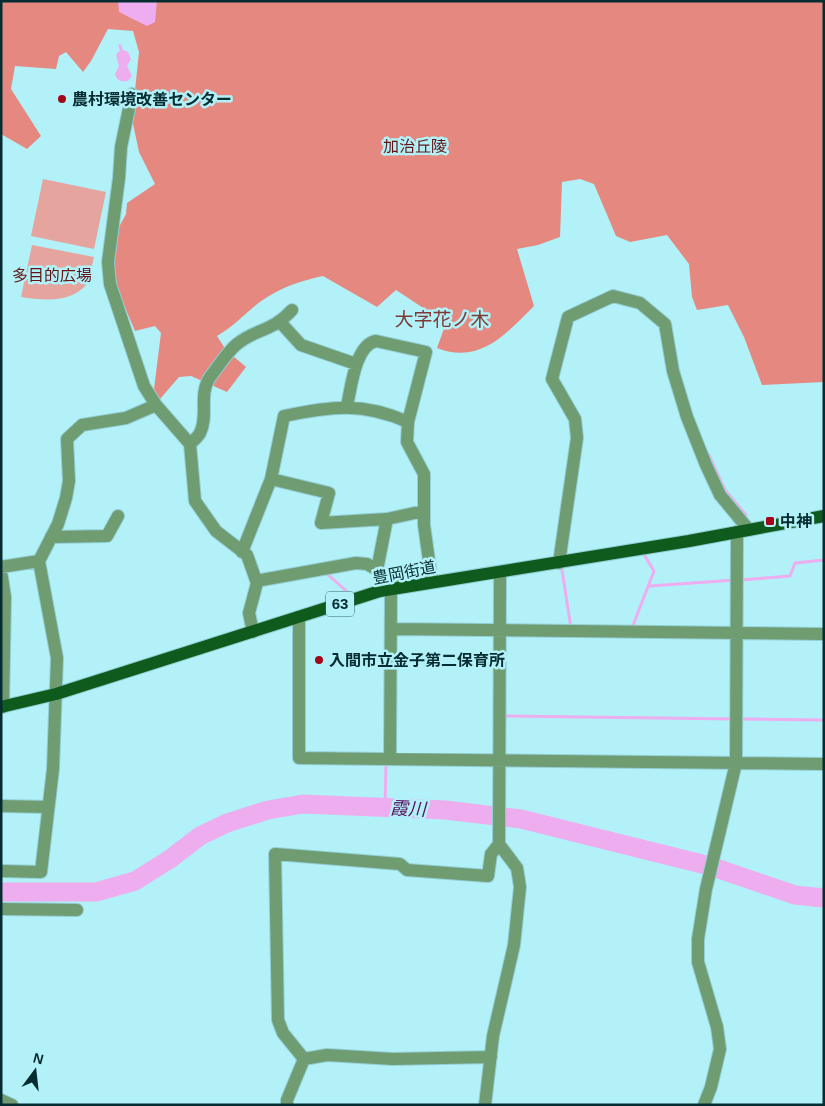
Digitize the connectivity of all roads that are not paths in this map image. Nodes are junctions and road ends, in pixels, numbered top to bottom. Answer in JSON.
{"nodes":[{"id":1,"x":132,"y":94,"type":"dead end"},
{"id":2,"x":292,"y":310,"type":"dead end"},
{"id":3,"x":281,"y":323,"type":"junction"},
{"id":4,"x":356,"y":364,"type":"junction"},
{"id":5,"x":156,"y":405,"type":"junction"},
{"id":6,"x":347,"y":406,"type":"junction"},
{"id":7,"x":408,"y":422,"type":"junction"},
{"id":8,"x":190,"y":444,"type":"junction"},
{"id":9,"x":271,"y":479,"type":"junction"},
{"id":10,"x":424,"y":511,"type":"junction"},
{"id":11,"x":118,"y":516,"type":"dead end"},
{"id":12,"x":824,"y":516,"type":"edge"},
{"id":13,"x":387,"y":519,"type":"junction"},
{"id":14,"x":743,"y":531,"type":"junction"},
{"id":15,"x":51,"y":537,"type":"junction"},
{"id":16,"x":242,"y":552,"type":"junction"},
{"id":17,"x":39,"y":561,"type":"junction"},
{"id":18,"x":558,"y":563,"type":"junction"},
{"id":19,"x":1,"y":567,"type":"edge"},
{"id":20,"x":377,"y":570,"type":"junction"},
{"id":21,"x":1,"y":571,"type":"edge"},
{"id":22,"x":500,"y":572,"type":"junction"},
{"id":23,"x":256,"y":581,"type":"junction"},
{"id":24,"x":432,"y":582,"type":"junction"},
{"id":25,"x":405,"y":586,"type":"junction"},
{"id":26,"x":391,"y":589,"type":"junction"},
{"id":27,"x":299,"y":617,"type":"junction"},
{"id":28,"x":391,"y":629,"type":"junction"},
{"id":29,"x":498,"y":631,"type":"junction"},
{"id":30,"x":254,"y":632,"type":"junction"},
{"id":31,"x":736,"y":633,"type":"junction"},
{"id":32,"x":824,"y":634,"type":"edge"},
{"id":33,"x":56,"y":694,"type":"junction"},
{"id":34,"x":2,"y":707,"type":"edge"},
{"id":35,"x":390,"y":759,"type":"junction"},
{"id":36,"x":499,"y":761,"type":"junction"},
{"id":37,"x":736,"y":763,"type":"junction"},
{"id":38,"x":824,"y":764,"type":"edge"},
{"id":39,"x":1,"y":806,"type":"edge"},
{"id":40,"x":48,"y":807,"type":"junction"},
{"id":41,"x":499,"y":840,"type":"junction"},
{"id":42,"x":1,"y":871,"type":"edge"},
{"id":43,"x":1,"y":909,"type":"edge"},
{"id":44,"x":77,"y":910,"type":"dead end"},
{"id":45,"x":491,"y":1057,"type":"junction"},
{"id":46,"x":304,"y":1059,"type":"junction"},
{"id":47,"x":1,"y":1100,"type":"edge"},
{"id":48,"x":12,"y":1105,"type":"edge"},
{"id":49,"x":286,"y":1105,"type":"edge"},
{"id":50,"x":485,"y":1105,"type":"edge"},
{"id":51,"x":704,"y":1105,"type":"edge"}],
"edges":[{"from":1,"to":5,"type":"street"},
{"from":2,"to":3,"type":"street"},
{"from":3,"to":4,"type":"street"},
{"from":3,"to":8,"type":"street"},
{"from":4,"to":6,"type":"street"},
{"from":4,"to":7,"type":"street"},
{"from":5,"to":8,"type":"street"},
{"from":5,"to":15,"type":"street"},
{"from":6,"to":7,"type":"street"},
{"from":6,"to":9,"type":"street"},
{"from":7,"to":10,"type":"street"},
{"from":8,"to":16,"type":"street"},
{"from":9,"to":13,"type":"street"},
{"from":9,"to":16,"type":"street"},
{"from":10,"to":13,"type":"street"},
{"from":10,"to":24,"type":"street"},
{"from":11,"to":15,"type":"street"},
{"from":12,"to":14,"type":"main road","name":"豊岡街道","number":"63"},
{"from":13,"to":20,"type":"street"},
{"from":14,"to":18,"type":"main road","name":"豊岡街道","number":"63"},
{"from":14,"to":18,"type":"street"},
{"from":14,"to":31,"type":"street"},
{"from":15,"to":17,"type":"street"},
{"from":16,"to":23,"type":"street"},
{"from":17,"to":19,"type":"street"},
{"from":17,"to":33,"type":"street"},
{"from":18,"to":22,"type":"main road","name":"豊岡街道","number":"63"},
{"from":20,"to":23,"type":"street"},
{"from":20,"to":25,"type":"street"},
{"from":21,"to":34,"type":"street"},
{"from":22,"to":24,"type":"main road","name":"豊岡街道","number":"63"},
{"from":22,"to":29,"type":"street"},
{"from":23,"to":30,"type":"street"},
{"from":24,"to":25,"type":"main road","name":"豊岡街道","number":"63"},
{"from":25,"to":26,"type":"main road","name":"豊岡街道","number":"63"},
{"from":26,"to":27,"type":"main road","name":"豊岡街道","number":"63"},
{"from":26,"to":28,"type":"street"},
{"from":27,"to":30,"type":"main road","name":"豊岡街道","number":"63"},
{"from":27,"to":35,"type":"street"},
{"from":28,"to":29,"type":"street"},
{"from":28,"to":35,"type":"street"},
{"from":29,"to":31,"type":"street"},
{"from":29,"to":36,"type":"street"},
{"from":30,"to":33,"type":"main road","name":"豊岡街道","number":"63"},
{"from":31,"to":32,"type":"street"},
{"from":31,"to":37,"type":"street"},
{"from":33,"to":34,"type":"main road","name":"豊岡街道","number":"63"},
{"from":33,"to":40,"type":"street"},
{"from":35,"to":36,"type":"street"},
{"from":36,"to":37,"type":"street"},
{"from":36,"to":41,"type":"street"},
{"from":37,"to":38,"type":"street"},
{"from":37,"to":51,"type":"street"},
{"from":39,"to":40,"type":"street"},
{"from":40,"to":42,"type":"street"},
{"from":41,"to":45,"type":"street"},
{"from":41,"to":46,"type":"street"},
{"from":43,"to":44,"type":"street"},
{"from":45,"to":46,"type":"street"},
{"from":45,"to":50,"type":"street"},
{"from":46,"to":49,"type":"street"},
{"from":47,"to":48,"type":"street"}]}
